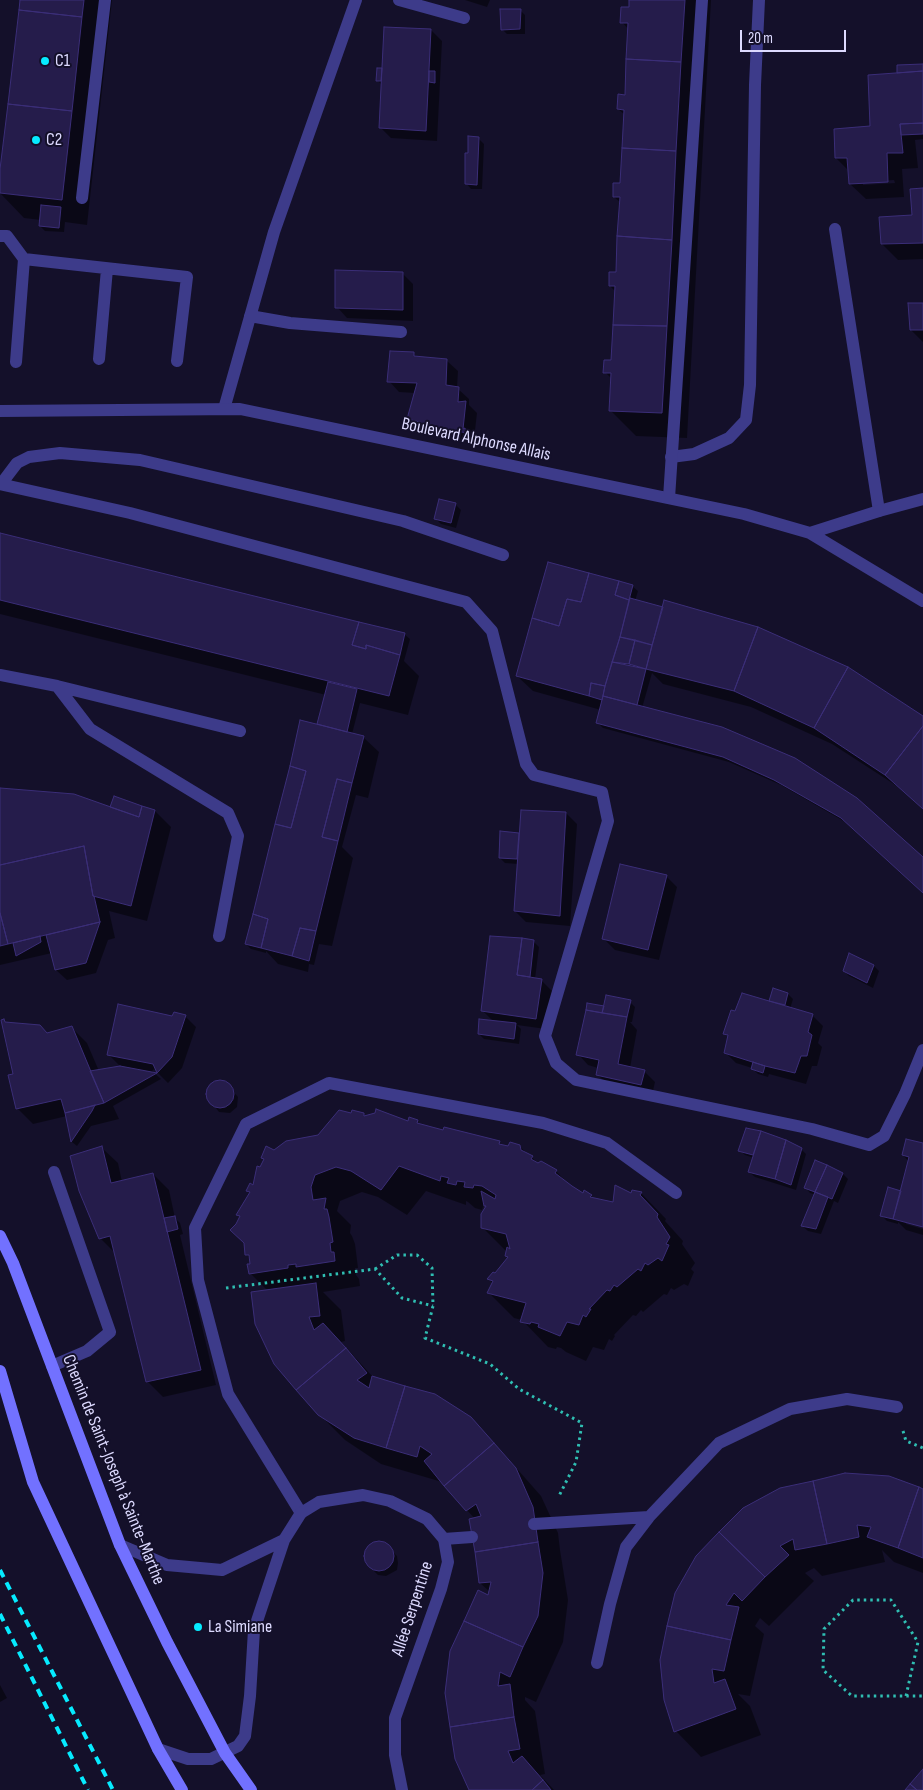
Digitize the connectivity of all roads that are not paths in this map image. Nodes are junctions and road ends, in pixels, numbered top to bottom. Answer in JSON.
{"nodes":[{"id":1,"x":105,"y":0,"type":"edge"},
{"id":2,"x":356,"y":0,"type":"edge"},
{"id":3,"x":399,"y":0,"type":"edge"},
{"id":4,"x":702,"y":0,"type":"edge"},
{"id":5,"x":759,"y":0,"type":"edge"},
{"id":6,"x":464,"y":18,"type":"dead end"},
{"id":7,"x":82,"y":198,"type":"dead end"},
{"id":8,"x":835,"y":229,"type":"dead end"},
{"id":9,"x":0,"y":236,"type":"edge"},
{"id":10,"x":24,"y":259,"type":"junction"},
{"id":11,"x":107,"y":269,"type":"junction"},
{"id":12,"x":250,"y":316,"type":"junction"},
{"id":13,"x":401,"y":332,"type":"dead end"},
{"id":14,"x":99,"y":359,"type":"dead end"},
{"id":15,"x":176,"y":360,"type":"dead end"},
{"id":16,"x":16,"y":362,"type":"dead end"},
{"id":17,"x":224,"y":409,"type":"junction"},
{"id":18,"x":0,"y":411,"type":"edge"},
{"id":19,"x":672,"y":457,"type":"junction"},
{"id":20,"x":1,"y":484,"type":"edge"},
{"id":21,"x":669,"y":498,"type":"junction"},
{"id":22,"x":923,"y":500,"type":"edge"},
{"id":23,"x":879,"y":511,"type":"junction"},
{"id":24,"x":810,"y":533,"type":"junction"},
{"id":25,"x":503,"y":555,"type":"dead end"},
{"id":26,"x":923,"y":601,"type":"edge"},
{"id":27,"x":0,"y":675,"type":"edge"},
{"id":28,"x":58,"y":686,"type":"junction"},
{"id":29,"x":240,"y":731,"type":"dead end"},
{"id":30,"x":219,"y":936,"type":"dead end"},
{"id":31,"x":923,"y":1050,"type":"edge"},
{"id":32,"x":54,"y":1172,"type":"dead end"},
{"id":33,"x":676,"y":1193,"type":"dead end"},
{"id":34,"x":0,"y":1236,"type":"edge"},
{"id":35,"x":52,"y":1366,"type":"junction"},
{"id":36,"x":0,"y":1371,"type":"edge"},
{"id":37,"x":897,"y":1407,"type":"dead end"},
{"id":38,"x":301,"y":1513,"type":"junction"},
{"id":39,"x":649,"y":1517,"type":"junction"},
{"id":40,"x":534,"y":1524,"type":"dead end"},
{"id":41,"x":472,"y":1537,"type":"dead end"},
{"id":42,"x":284,"y":1540,"type":"junction"},
{"id":43,"x":444,"y":1540,"type":"junction"},
{"id":44,"x":120,"y":1545,"type":"junction"},
{"id":45,"x":597,"y":1663,"type":"dead end"},
{"id":46,"x":158,"y":1749,"type":"junction"},
{"id":47,"x":225,"y":1753,"type":"junction"},
{"id":48,"x":182,"y":1790,"type":"edge"},
{"id":49,"x":251,"y":1790,"type":"edge"},
{"id":50,"x":402,"y":1790,"type":"edge"}],
"edges":[{"from":1,"to":7,"type":"street"},
{"from":2,"to":12,"type":"street"},
{"from":3,"to":6,"type":"street"},
{"from":4,"to":19,"type":"street"},
{"from":5,"to":19,"type":"street"},
{"from":8,"to":23,"type":"street"},
{"from":9,"to":10,"type":"street"},
{"from":10,"to":11,"type":"street"},
{"from":10,"to":16,"type":"street"},
{"from":11,"to":14,"type":"street"},
{"from":11,"to":15,"type":"street"},
{"from":12,"to":13,"type":"street"},
{"from":12,"to":17,"type":"street"},
{"from":17,"to":18,"type":"street","name":"Boulevard Alphonse Allais"},
{"from":17,"to":21,"type":"street","name":"Boulevard Alphonse Allais"},
{"from":19,"to":21,"type":"street"},
{"from":20,"to":25,"type":"street"},
{"from":20,"to":31,"type":"street"},
{"from":21,"to":24,"type":"street","name":"Boulevard Alphonse Allais"},
{"from":22,"to":23,"type":"street"},
{"from":23,"to":24,"type":"street"},
{"from":24,"to":26,"type":"street","name":"Boulevard Alphonse Allais"},
{"from":27,"to":28,"type":"street"},
{"from":28,"to":29,"type":"street"},
{"from":28,"to":30,"type":"street"},
{"from":32,"to":35,"type":"street"},
{"from":33,"to":38,"type":"street"},
{"from":34,"to":35,"type":"main road","name":"Chemin de Saint-Joseph à Sainte-Marthe"},
{"from":35,"to":44,"type":"main road","name":"Chemin de Saint-Joseph à Sainte-Marthe"},
{"from":36,"to":46,"type":"main road"},
{"from":37,"to":39,"type":"street"},
{"from":38,"to":42,"type":"street"},
{"from":38,"to":43,"type":"street"},
{"from":39,"to":40,"type":"street"},
{"from":39,"to":45,"type":"street"},
{"from":41,"to":43,"type":"street"},
{"from":42,"to":44,"type":"street"},
{"from":42,"to":47,"type":"street"},
{"from":43,"to":50,"type":"street","name":"Allée Serpentine"},
{"from":44,"to":47,"type":"main road","name":"Chemin de Saint-Joseph à Sainte-Marthe"},
{"from":46,"to":47,"type":"street"},
{"from":46,"to":48,"type":"main road"},
{"from":47,"to":49,"type":"main road","name":"Chemin de Saint-Joseph à Sainte-Marthe"}]}
